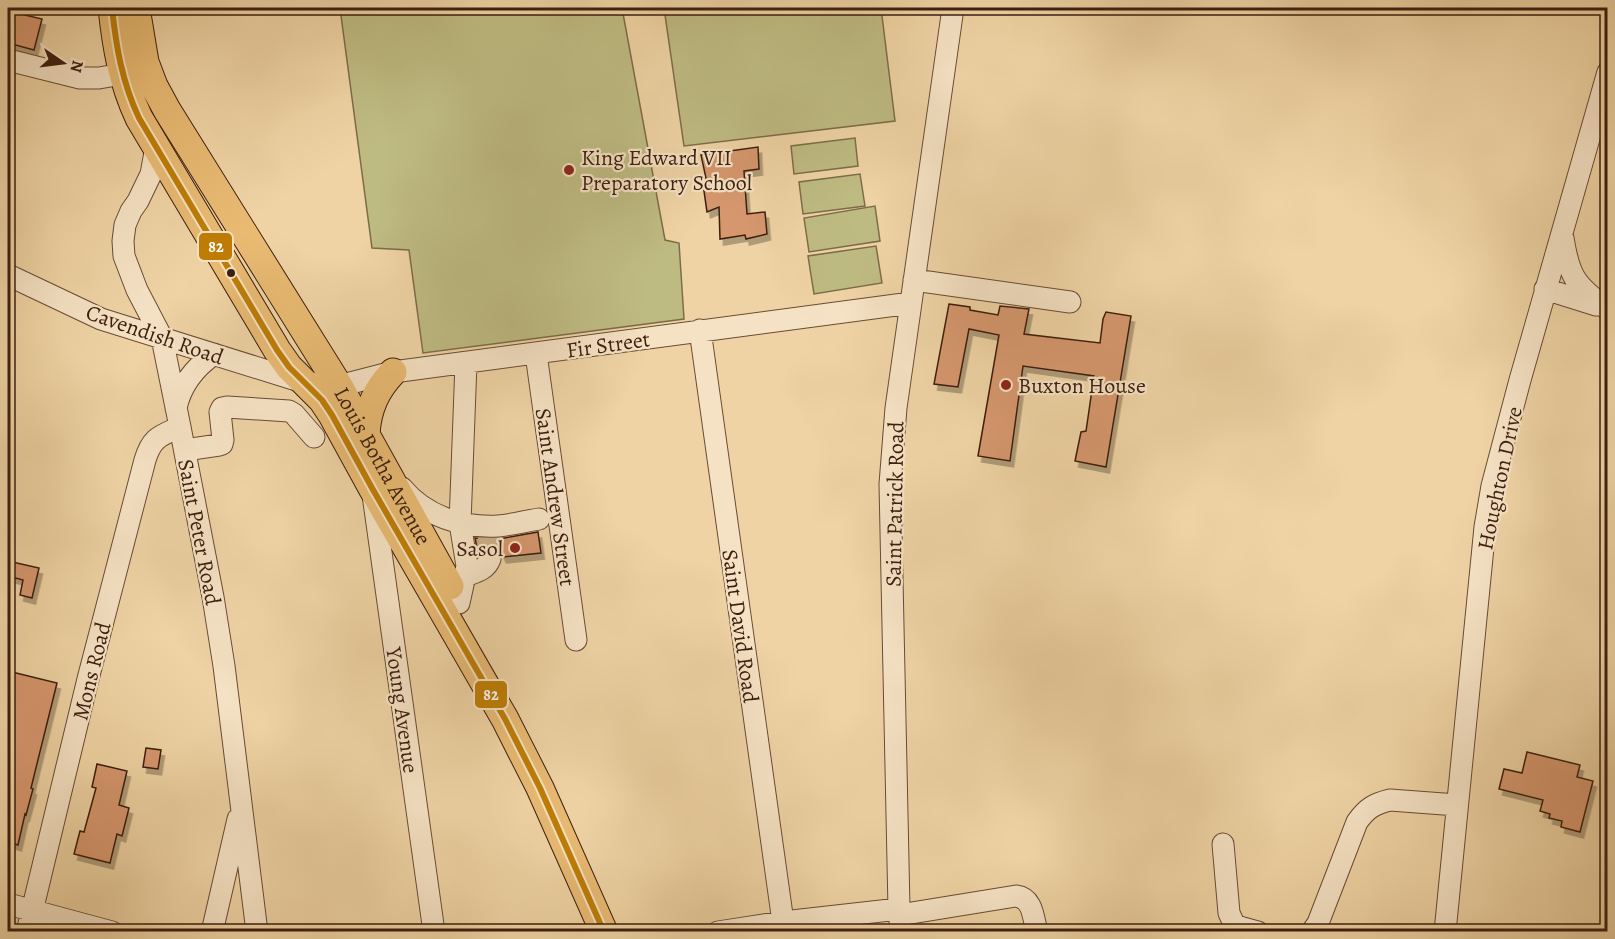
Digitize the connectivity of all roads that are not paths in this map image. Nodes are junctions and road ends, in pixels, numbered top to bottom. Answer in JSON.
{"nodes":[{"id":1,"x":112,"y":8,"type":"edge"},
{"id":2,"x":136,"y":8,"type":"edge"},
{"id":3,"x":953,"y":8,"type":"edge"},
{"id":4,"x":8,"y":60,"type":"edge"},
{"id":5,"x":1608,"y":72,"type":"edge"},
{"id":6,"x":122,"y":74,"type":"junction"},
{"id":7,"x":156,"y":147,"type":"junction"},
{"id":8,"x":1562,"y":232,"type":"junction"},
{"id":9,"x":8,"y":275,"type":"edge"},
{"id":10,"x":914,"y":280,"type":"junction"},
{"id":11,"x":1545,"y":289,"type":"junction"},
{"id":12,"x":137,"y":290,"type":"junction"},
{"id":13,"x":1070,"y":302,"type":"dead end"},
{"id":14,"x":911,"y":303,"type":"junction"},
{"id":15,"x":1607,"y":308,"type":"edge"},
{"id":16,"x":101,"y":319,"type":"junction"},
{"id":17,"x":700,"y":330,"type":"junction"},
{"id":18,"x":162,"y":338,"type":"junction"},
{"id":19,"x":214,"y":354,"type":"junction"},
{"id":20,"x":536,"y":354,"type":"junction"},
{"id":21,"x":466,"y":363,"type":"junction"},
{"id":22,"x":393,"y":372,"type":"junction"},
{"id":23,"x":306,"y":383,"type":"junction"},
{"id":24,"x":339,"y":386,"type":"junction"},
{"id":25,"x":178,"y":418,"type":"junction"},
{"id":26,"x":366,"y":433,"type":"junction"},
{"id":27,"x":314,"y":437,"type":"dead end"},
{"id":28,"x":185,"y":450,"type":"junction"},
{"id":29,"x":377,"y":476,"type":"junction"},
{"id":30,"x":539,"y":519,"type":"dead end"},
{"id":31,"x":460,"y":523,"type":"junction"},
{"id":32,"x":490,"y":559,"type":"dead end"},
{"id":33,"x":465,"y":576,"type":"junction"},
{"id":34,"x":459,"y":603,"type":"junction"},
{"id":35,"x":576,"y":640,"type":"dead end"},
{"id":36,"x":242,"y":804,"type":"junction"},
{"id":37,"x":1457,"y":805,"type":"junction"},
{"id":38,"x":1222,"y":844,"type":"dead end"},
{"id":39,"x":8,"y":904,"type":"edge"},
{"id":40,"x":32,"y":910,"type":"junction"},
{"id":41,"x":900,"y":918,"type":"edge"},
{"id":42,"x":783,"y":922,"type":"junction"},
{"id":43,"x":27,"y":932,"type":"edge"},
{"id":44,"x":112,"y":932,"type":"edge"},
{"id":45,"x":212,"y":932,"type":"edge"},
{"id":46,"x":257,"y":932,"type":"edge"},
{"id":47,"x":434,"y":932,"type":"edge"},
{"id":48,"x":604,"y":932,"type":"edge"},
{"id":49,"x":624,"y":932,"type":"edge"},
{"id":50,"x":718,"y":932,"type":"edge"},
{"id":51,"x":1036,"y":932,"type":"edge"},
{"id":52,"x":1258,"y":932,"type":"edge"},
{"id":53,"x":1312,"y":932,"type":"edge"},
{"id":54,"x":1445,"y":932,"type":"edge"}],
"edges":[{"from":1,"to":6,"type":"main road","name":"Louis Botha Avenue"},
{"from":2,"to":24,"type":"main road","name":"Louis Botha Avenue"},
{"from":3,"to":10,"type":"street","name":"Saint Patrick Road"},
{"from":4,"to":6,"type":"street"},
{"from":5,"to":8,"type":"street","name":"Houghton Drive"},
{"from":6,"to":7,"type":"main road","name":"Louis Botha Avenue"},
{"from":7,"to":12,"type":"street","name":"Saint Peter Road"},
{"from":7,"to":23,"type":"main road","name":"Louis Botha Avenue"},
{"from":8,"to":11,"type":"street","name":"Houghton Drive"},
{"from":8,"to":15,"type":"street"},
{"from":9,"to":16,"type":"street","name":"Cavendish Road"},
{"from":10,"to":13,"type":"street"},
{"from":10,"to":14,"type":"street","name":"Saint Patrick Road"},
{"from":11,"to":15,"type":"street"},
{"from":11,"to":37,"type":"street","name":"Houghton Drive"},
{"from":12,"to":16,"type":"street"},
{"from":12,"to":18,"type":"street","name":"Saint Peter Road"},
{"from":14,"to":17,"type":"street","name":"Fir Street"},
{"from":14,"to":41,"type":"street","name":"Saint Patrick Road"},
{"from":16,"to":18,"type":"street","name":"Cavendish Road"},
{"from":17,"to":20,"type":"street","name":"Fir Street"},
{"from":17,"to":42,"type":"street","name":"Saint David Road"},
{"from":18,"to":19,"type":"street","name":"Cavendish Road"},
{"from":18,"to":25,"type":"street","name":"Saint Peter Road"},
{"from":19,"to":23,"type":"street","name":"Cavendish Road"},
{"from":19,"to":25,"type":"street"},
{"from":20,"to":21,"type":"street","name":"Fir Street"},
{"from":20,"to":35,"type":"street","name":"Saint Andrew Street"},
{"from":21,"to":22,"type":"street","name":"Fir Street"},
{"from":21,"to":31,"type":"street"},
{"from":22,"to":24,"type":"street","name":"Fir Street"},
{"from":22,"to":26,"type":"main road"},
{"from":23,"to":24,"type":"street","name":"Fir Street"},
{"from":23,"to":29,"type":"main road","name":"Louis Botha Avenue"},
{"from":24,"to":26,"type":"main road","name":"Louis Botha Avenue"},
{"from":25,"to":28,"type":"street","name":"Saint Peter Road"},
{"from":25,"to":40,"type":"street","name":"Mons Road"},
{"from":26,"to":29,"type":"main road","name":"Louis Botha Avenue"},
{"from":27,"to":28,"type":"street"},
{"from":28,"to":36,"type":"street","name":"Saint Peter Road"},
{"from":29,"to":31,"type":"street"},
{"from":29,"to":34,"type":"main road","name":"Louis Botha Avenue"},
{"from":29,"to":47,"type":"street","name":"Young Avenue"},
{"from":29,"to":48,"type":"main road","name":"Louis Botha Avenue"},
{"from":30,"to":31,"type":"street"},
{"from":31,"to":33,"type":"street"},
{"from":32,"to":33,"type":"street"},
{"from":33,"to":34,"type":"street"},
{"from":34,"to":49,"type":"main road","name":"Louis Botha Avenue"},
{"from":36,"to":45,"type":"street"},
{"from":36,"to":46,"type":"street","name":"Saint Peter Road"},
{"from":37,"to":53,"type":"street"},
{"from":37,"to":54,"type":"street","name":"Houghton Drive"},
{"from":38,"to":52,"type":"street"},
{"from":39,"to":40,"type":"street"},
{"from":40,"to":43,"type":"street","name":"Mons Road"},
{"from":40,"to":44,"type":"street"},
{"from":41,"to":42,"type":"street"},
{"from":41,"to":51,"type":"street"},
{"from":42,"to":50,"type":"street"}]}
